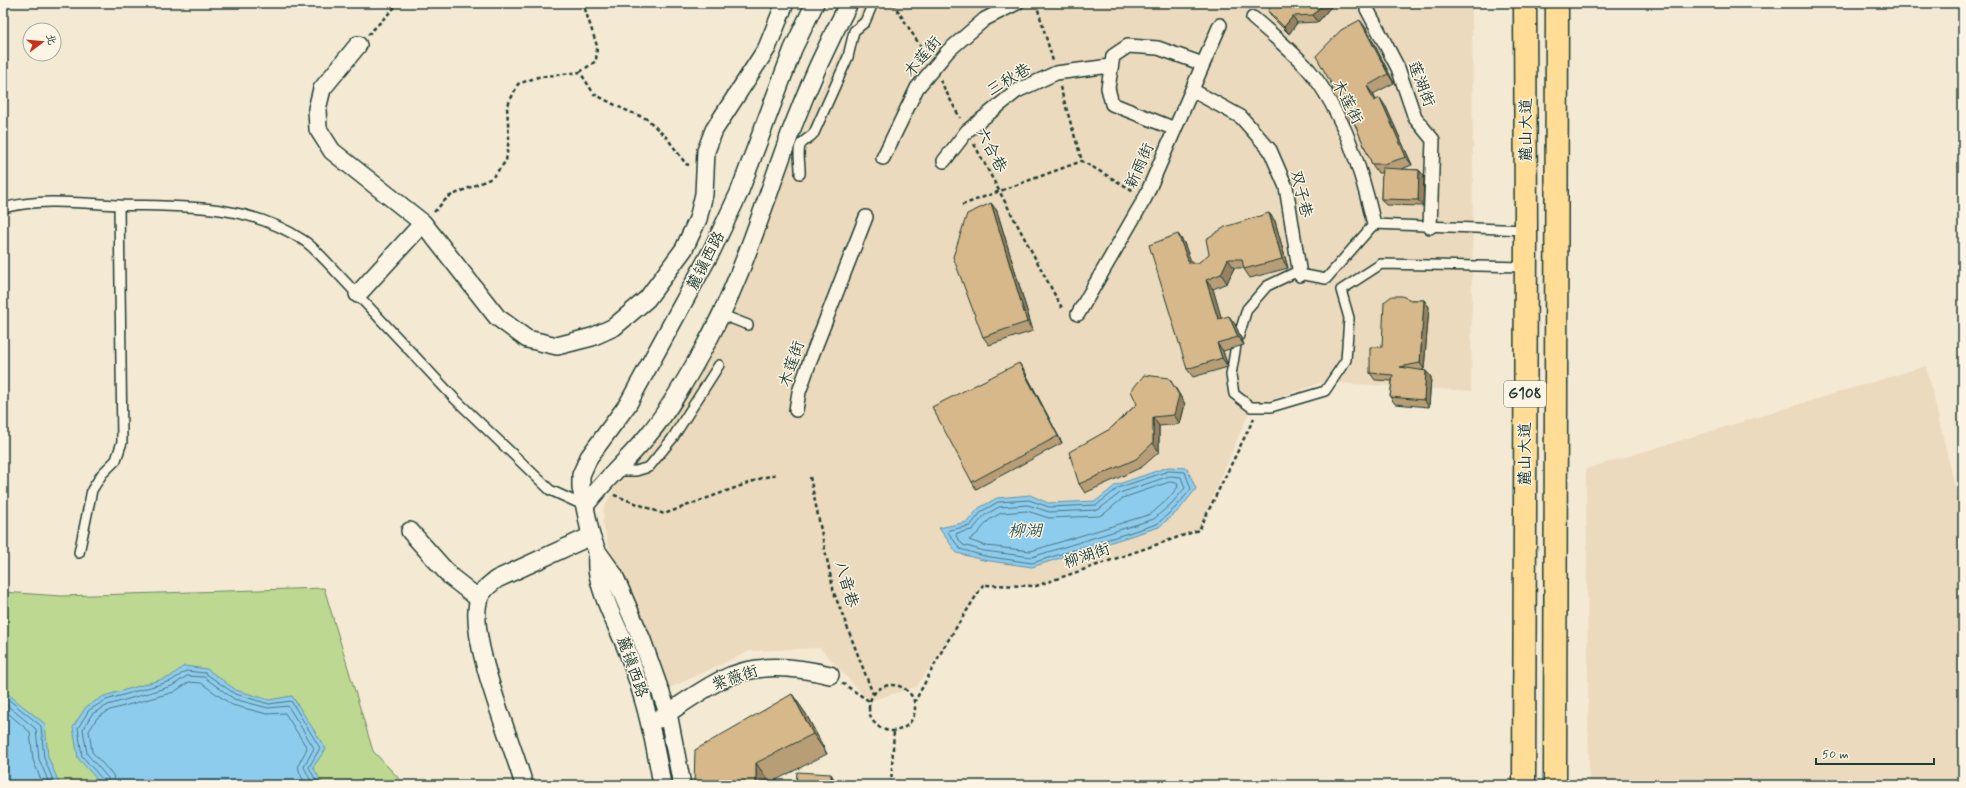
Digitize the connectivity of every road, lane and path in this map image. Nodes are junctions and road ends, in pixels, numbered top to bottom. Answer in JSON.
{"nodes":[{"id":1,"x":407,"y":3,"type":"edge"},
{"id":2,"x":583,"y":3,"type":"edge"},
{"id":3,"x":677,"y":3,"type":"edge"},
{"id":4,"x":785,"y":3,"type":"edge"},
{"id":5,"x":815,"y":3,"type":"edge"},
{"id":6,"x":849,"y":3,"type":"edge"},
{"id":7,"x":873,"y":3,"type":"edge"},
{"id":8,"x":893,"y":3,"type":"edge"},
{"id":9,"x":1017,"y":3,"type":"edge"},
{"id":10,"x":1370,"y":3,"type":"edge"},
{"id":11,"x":1525,"y":3,"type":"edge"},
{"id":12,"x":1557,"y":3,"type":"edge"},
{"id":13,"x":676,"y":8,"type":"dead end"},
{"id":14,"x":1253,"y":18,"type":"dead end"},
{"id":15,"x":1220,"y":25,"type":"dead end"},
{"id":16,"x":358,"y":45,"type":"joint"},
{"id":17,"x":1203,"y":64,"type":"junction"},
{"id":18,"x":1110,"y":66,"type":"junction"},
{"id":19,"x":934,"y":68,"type":"junction"},
{"id":20,"x":580,"y":72,"type":"junction"},
{"id":21,"x":1192,"y":90,"type":"junction"},
{"id":22,"x":1175,"y":129,"type":"junction"},
{"id":23,"x":967,"y":131,"type":"junction"},
{"id":24,"x":883,"y":158,"type":"dead end"},
{"id":25,"x":944,"y":161,"type":"dead end"},
{"id":26,"x":705,"y":170,"type":"junction"},
{"id":27,"x":800,"y":174,"type":"dead end"},
{"id":28,"x":1000,"y":191,"type":"junction"},
{"id":29,"x":1145,"y":198,"type":"junction"},
{"id":30,"x":119,"y":205,"type":"junction"},
{"id":31,"x":962,"y":205,"type":"dead end"},
{"id":32,"x":3,"y":208,"type":"edge"},
{"id":33,"x":866,"y":218,"type":"dead end"},
{"id":34,"x":423,"y":223,"type":"junction"},
{"id":35,"x":1374,"y":224,"type":"junction"},
{"id":36,"x":1430,"y":226,"type":"junction"},
{"id":37,"x":1526,"y":230,"type":"junction"},
{"id":38,"x":1526,"y":267,"type":"junction"},
{"id":39,"x":1300,"y":275,"type":"junction"},
{"id":40,"x":358,"y":294,"type":"junction"},
{"id":41,"x":1063,"y":310,"type":"dead end"},
{"id":42,"x":720,"y":314,"type":"junction"},
{"id":43,"x":1078,"y":314,"type":"dead end"},
{"id":44,"x":748,"y":325,"type":"dead end"},
{"id":45,"x":719,"y":366,"type":"dead end"},
{"id":46,"x":796,"y":410,"type":"dead end"},
{"id":47,"x":1257,"y":411,"type":"dead end"},
{"id":48,"x":615,"y":471,"type":"junction"},
{"id":49,"x":777,"y":474,"type":"dead end"},
{"id":50,"x":810,"y":477,"type":"dead end"},
{"id":51,"x":598,"y":488,"type":"junction"},
{"id":52,"x":585,"y":506,"type":"junction"},
{"id":53,"x":410,"y":531,"type":"dead end"},
{"id":54,"x":594,"y":544,"type":"junction"},
{"id":55,"x":79,"y":553,"type":"dead end"},
{"id":56,"x":479,"y":598,"type":"junction"},
{"id":57,"x":830,"y":675,"type":"joint"},
{"id":58,"x":873,"y":694,"type":"junction"},
{"id":59,"x":870,"y":701,"type":"junction"},
{"id":60,"x":914,"y":703,"type":"junction"},
{"id":61,"x":668,"y":713,"type":"junction"},
{"id":62,"x":650,"y":724,"type":"junction"},
{"id":63,"x":894,"y":731,"type":"junction"},
{"id":64,"x":524,"y":785,"type":"edge"},
{"id":65,"x":662,"y":785,"type":"edge"},
{"id":66,"x":682,"y":785,"type":"edge"},
{"id":67,"x":891,"y":785,"type":"edge"},
{"id":68,"x":1524,"y":785,"type":"edge"},
{"id":69,"x":1556,"y":785,"type":"edge"}],
"edges":[{"from":1,"to":16,"type":"path"},
{"from":2,"to":20,"type":"path"},
{"from":3,"to":13,"type":"path"},
{"from":4,"to":26,"type":"street"},
{"from":5,"to":52,"type":"street","name":"麓镇西路"},
{"from":6,"to":42,"type":"street"},
{"from":7,"to":27,"type":"lane"},
{"from":8,"to":19,"type":"path","name":"六合巷"},
{"from":9,"to":19,"type":"street","name":"木莲街"},
{"from":10,"to":36,"type":"street","name":"莲湖街"},
{"from":11,"to":37,"type":"highway","name":"麓山大道","number":"G108"},
{"from":12,"to":69,"type":"highway","name":"麓山大道","number":"G108"},
{"from":14,"to":35,"type":"street","name":"木莲街"},
{"from":15,"to":17,"type":"street","name":"新雨街"},
{"from":16,"to":34,"type":"street"},
{"from":17,"to":18,"type":"street"},
{"from":17,"to":21,"type":"street","name":"新雨街"},
{"from":18,"to":22,"type":"street"},
{"from":18,"to":23,"type":"street","name":"三秋巷"},
{"from":19,"to":23,"type":"path","name":"六合巷"},
{"from":19,"to":24,"type":"street","name":"木莲街"},
{"from":20,"to":26,"type":"path"},
{"from":20,"to":34,"type":"path"},
{"from":21,"to":22,"type":"street","name":"新雨街"},
{"from":21,"to":39,"type":"street","name":"双子巷"},
{"from":22,"to":29,"type":"street","name":"新雨街"},
{"from":23,"to":25,"type":"street","name":"三秋巷"},
{"from":23,"to":28,"type":"path","name":"六合巷"},
{"from":26,"to":34,"type":"street"},
{"from":28,"to":29,"type":"path"},
{"from":28,"to":31,"type":"path"},
{"from":28,"to":41,"type":"path","name":"六合巷"},
{"from":29,"to":43,"type":"street","name":"新雨街"},
{"from":30,"to":32,"type":"lane"},
{"from":30,"to":40,"type":"lane"},
{"from":30,"to":55,"type":"lane"},
{"from":33,"to":46,"type":"street","name":"木莲街"},
{"from":34,"to":40,"type":"street"},
{"from":35,"to":36,"type":"lane"},
{"from":35,"to":39,"type":"lane"},
{"from":36,"to":37,"type":"lane"},
{"from":37,"to":38,"type":"highway","name":"麓山大道","number":"G108"},
{"from":38,"to":39,"type":"lane"},
{"from":38,"to":68,"type":"highway","name":"麓山大道","number":"G108"},
{"from":40,"to":52,"type":"lane"},
{"from":42,"to":44,"type":"lane"},
{"from":42,"to":48,"type":"street"},
{"from":45,"to":48,"type":"lane"},
{"from":47,"to":60,"type":"path","name":"柳湖街"},
{"from":48,"to":51,"type":"street"},
{"from":49,"to":51,"type":"path"},
{"from":50,"to":58,"type":"path","name":"八音巷"},
{"from":51,"to":52,"type":"street"},
{"from":52,"to":54,"type":"street","name":"麓镇西路"},
{"from":53,"to":56,"type":"street"},
{"from":54,"to":56,"type":"street"},
{"from":54,"to":61,"type":"street"},
{"from":54,"to":62,"type":"street","name":"麓镇西路"},
{"from":56,"to":64,"type":"street"},
{"from":57,"to":59,"type":"path"},
{"from":57,"to":61,"type":"street","name":"紫薇街"},
{"from":58,"to":59,"type":"path"},
{"from":58,"to":60,"type":"path"},
{"from":59,"to":63,"type":"path"},
{"from":60,"to":63,"type":"path"},
{"from":61,"to":62,"type":"street","name":"紫薇街"},
{"from":61,"to":66,"type":"street"},
{"from":62,"to":65,"type":"street","name":"麓镇西路"},
{"from":63,"to":67,"type":"path"}]}
